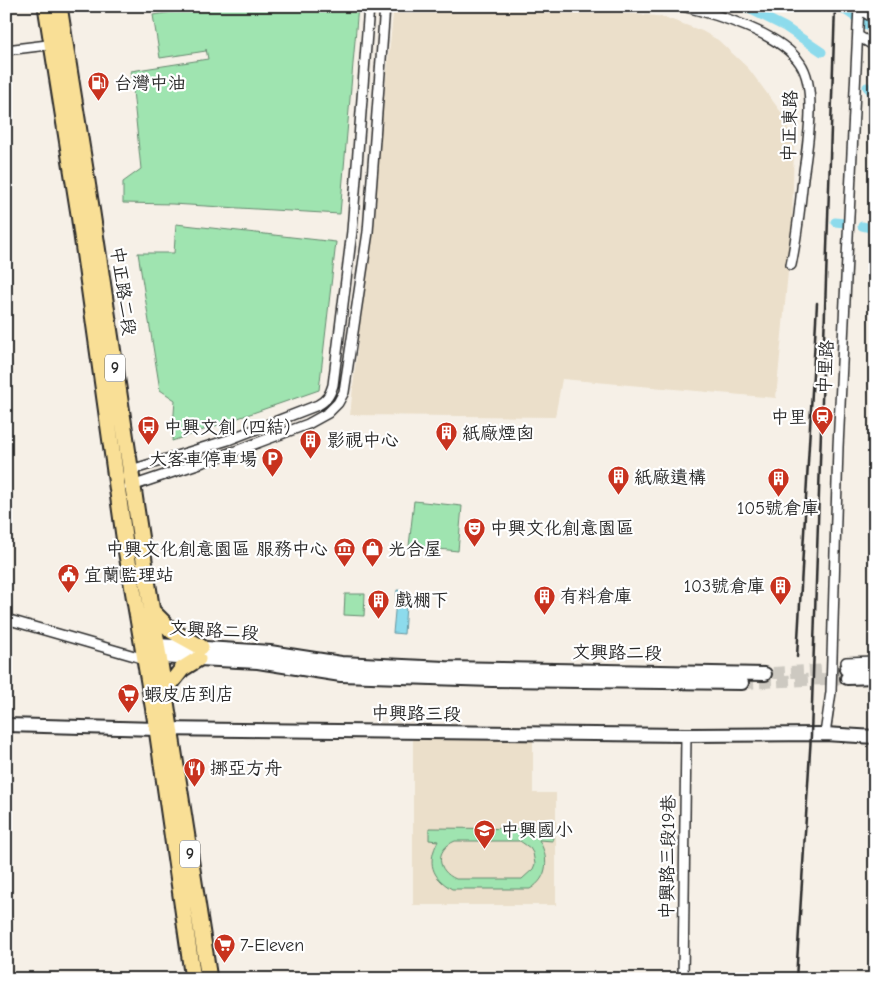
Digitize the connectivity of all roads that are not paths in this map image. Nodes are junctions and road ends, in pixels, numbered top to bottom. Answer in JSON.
{"nodes":[{"id":1,"x":46,"y":6,"type":"edge"},
{"id":2,"x":59,"y":6,"type":"edge"},
{"id":3,"x":369,"y":6,"type":"edge"},
{"id":4,"x":385,"y":6,"type":"edge"},
{"id":5,"x":682,"y":6,"type":"edge"},
{"id":6,"x":859,"y":8,"type":"edge"},
{"id":7,"x":875,"y":19,"type":"edge"},
{"id":8,"x":858,"y":36,"type":"junction"},
{"id":9,"x":58,"y":44,"type":"junction"},
{"id":10,"x":875,"y":46,"type":"edge"},
{"id":11,"x":6,"y":50,"type":"edge"},
{"id":12,"x":791,"y":265,"type":"dead end"},
{"id":13,"x":131,"y":470,"type":"junction"},
{"id":14,"x":116,"y":482,"type":"junction"},
{"id":15,"x":133,"y":486,"type":"junction"},
{"id":16,"x":152,"y":611,"type":"junction"},
{"id":17,"x":6,"y":619,"type":"edge"},
{"id":18,"x":200,"y":653,"type":"junction"},
{"id":19,"x":154,"y":654,"type":"junction"},
{"id":20,"x":875,"y":660,"type":"edge"},
{"id":21,"x":875,"y":668,"type":"edge"},
{"id":22,"x":847,"y":673,"type":"junction"},
{"id":23,"x":765,"y":674,"type":"tunnel mouth"},
{"id":24,"x":875,"y":677,"type":"edge"},
{"id":25,"x":875,"y":682,"type":"edge"},
{"id":26,"x":742,"y":683,"type":"tunnel mouth"},
{"id":27,"x":164,"y":692,"type":"junction"},
{"id":28,"x":6,"y":725,"type":"edge"},
{"id":29,"x":164,"y":729,"type":"junction"},
{"id":30,"x":825,"y":734,"type":"junction"},
{"id":31,"x":686,"y":735,"type":"junction"},
{"id":32,"x":875,"y":737,"type":"edge"},
{"id":33,"x":193,"y":979,"type":"edge"},
{"id":34,"x":209,"y":979,"type":"edge"},
{"id":35,"x":683,"y":979,"type":"edge"}],
"edges":[{"from":1,"to":9,"type":"main road","name":"中正路二段","number":"9"},
{"from":2,"to":9,"type":"main road","name":"中正路二段","number":"9"},
{"from":3,"to":13,"type":"street"},
{"from":4,"to":15,"type":"street"},
{"from":5,"to":12,"type":"street","name":"中正東路"},
{"from":6,"to":7,"type":"street"},
{"from":6,"to":8,"type":"street","name":"中里路"},
{"from":8,"to":10,"type":"street"},
{"from":8,"to":30,"type":"street","name":"中里路"},
{"from":9,"to":11,"type":"street"},
{"from":9,"to":13,"type":"main road","name":"中正路二段","number":"9"},
{"from":9,"to":14,"type":"main road","name":"中正路二段","number":"9"},
{"from":13,"to":14,"type":"street"},
{"from":13,"to":15,"type":"main road","name":"中正路二段","number":"9"},
{"from":14,"to":15,"type":"street"},
{"from":14,"to":19,"type":"main road","name":"中正路二段","number":"9"},
{"from":15,"to":16,"type":"main road","name":"中正路二段","number":"9"},
{"from":16,"to":18,"type":"main road"},
{"from":16,"to":19,"type":"main road","name":"中正路二段","number":"9"},
{"from":17,"to":19,"type":"street"},
{"from":18,"to":19,"type":"street","name":"文興路二段"},
{"from":18,"to":23,"type":"street","name":"文興路二段"},
{"from":18,"to":26,"type":"street","name":"文興路二段"},
{"from":18,"to":27,"type":"main road"},
{"from":19,"to":27,"type":"main road","name":"中正路二段","number":"9"},
{"from":19,"to":29,"type":"main road","name":"中正路二段","number":"9"},
{"from":20,"to":22,"type":"street"},
{"from":21,"to":22,"type":"street"},
{"from":22,"to":24,"type":"street"},
{"from":22,"to":25,"type":"street"},
{"from":27,"to":29,"type":"main road","name":"中正路二段","number":"9"},
{"from":28,"to":29,"type":"street","name":"中興路三段"},
{"from":29,"to":31,"type":"street","name":"中興路三段"},
{"from":29,"to":33,"type":"main road","number":"9"},
{"from":29,"to":34,"type":"main road","number":"9"},
{"from":30,"to":31,"type":"street","name":"中興路三段"},
{"from":30,"to":32,"type":"street","name":"中興路三段"},
{"from":31,"to":35,"type":"street","name":"中興路三段19巷"}]}
